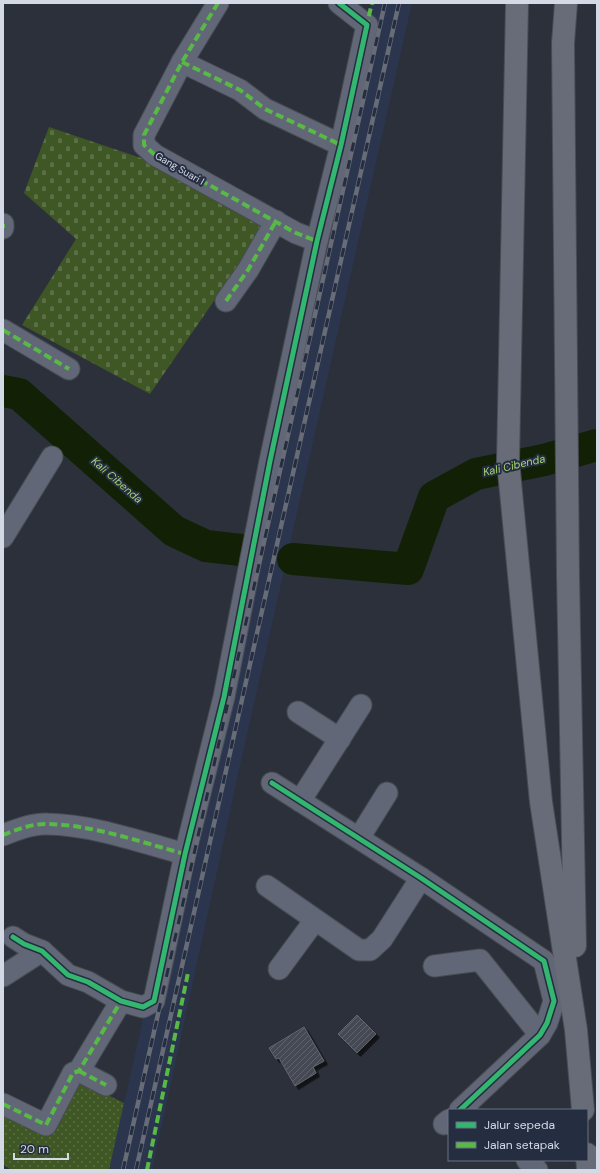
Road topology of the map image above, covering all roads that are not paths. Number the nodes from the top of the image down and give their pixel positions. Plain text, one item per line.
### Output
1 (218, 3) edge
2 (339, 3) edge
3 (517, 3) edge
4 (566, 3) edge
5 (182, 62) junction
6 (341, 145) junction
7 (276, 221) junction
8 (3, 224) edge
9 (3, 228) edge
10 (317, 241) junction
11 (226, 301) dead end
12 (3, 330) edge
13 (69, 369) dead end
14 (52, 458) dead end
15 (3, 537) edge
16 (361, 706) dead end
17 (298, 712) dead end
18 (340, 740) junction
19 (272, 783) dead end
20 (387, 793) dead end
21 (300, 801) junction
22 (3, 835) edge
23 (359, 838) junction
24 (185, 854) junction
25 (421, 878) junction
26 (267, 886) dead end
27 (315, 920) junction
28 (13, 937) dead end
29 (42, 951) junction
30 (434, 966) dead end
31 (279, 969) dead end
32 (3, 976) edge
33 (121, 1001) junction
34 (576, 1030) junction
35 (540, 1035) junction
36 (80, 1071) junction
37 (106, 1085) dead end
38 (3, 1104) edge
39 (470, 1107) edge
40 (583, 1109) edge
41 (528, 1161) edge
42 (537, 1170) edge

1 - 5 street, Gang Suari I
2 - 6 street
3 - 34 highway
4 - 34 highway
5 - 6 street
5 - 7 street, Gang Suari I
6 - 10 street
7 - 10 street, Gang Suari I
7 - 11 street
8 - 9 street
10 - 24 street
12 - 13 street
14 - 15 street
16 - 18 street
17 - 18 street
18 - 21 street
19 - 21 street
20 - 23 street
21 - 23 street
22 - 24 street
23 - 25 street
24 - 33 street
25 - 27 street
25 - 35 street
26 - 27 street
27 - 31 street
28 - 29 street
29 - 32 street
29 - 33 street
30 - 35 street
33 - 36 street
34 - 40 highway
35 - 39 street
36 - 37 street
36 - 38 street
41 - 42 street

